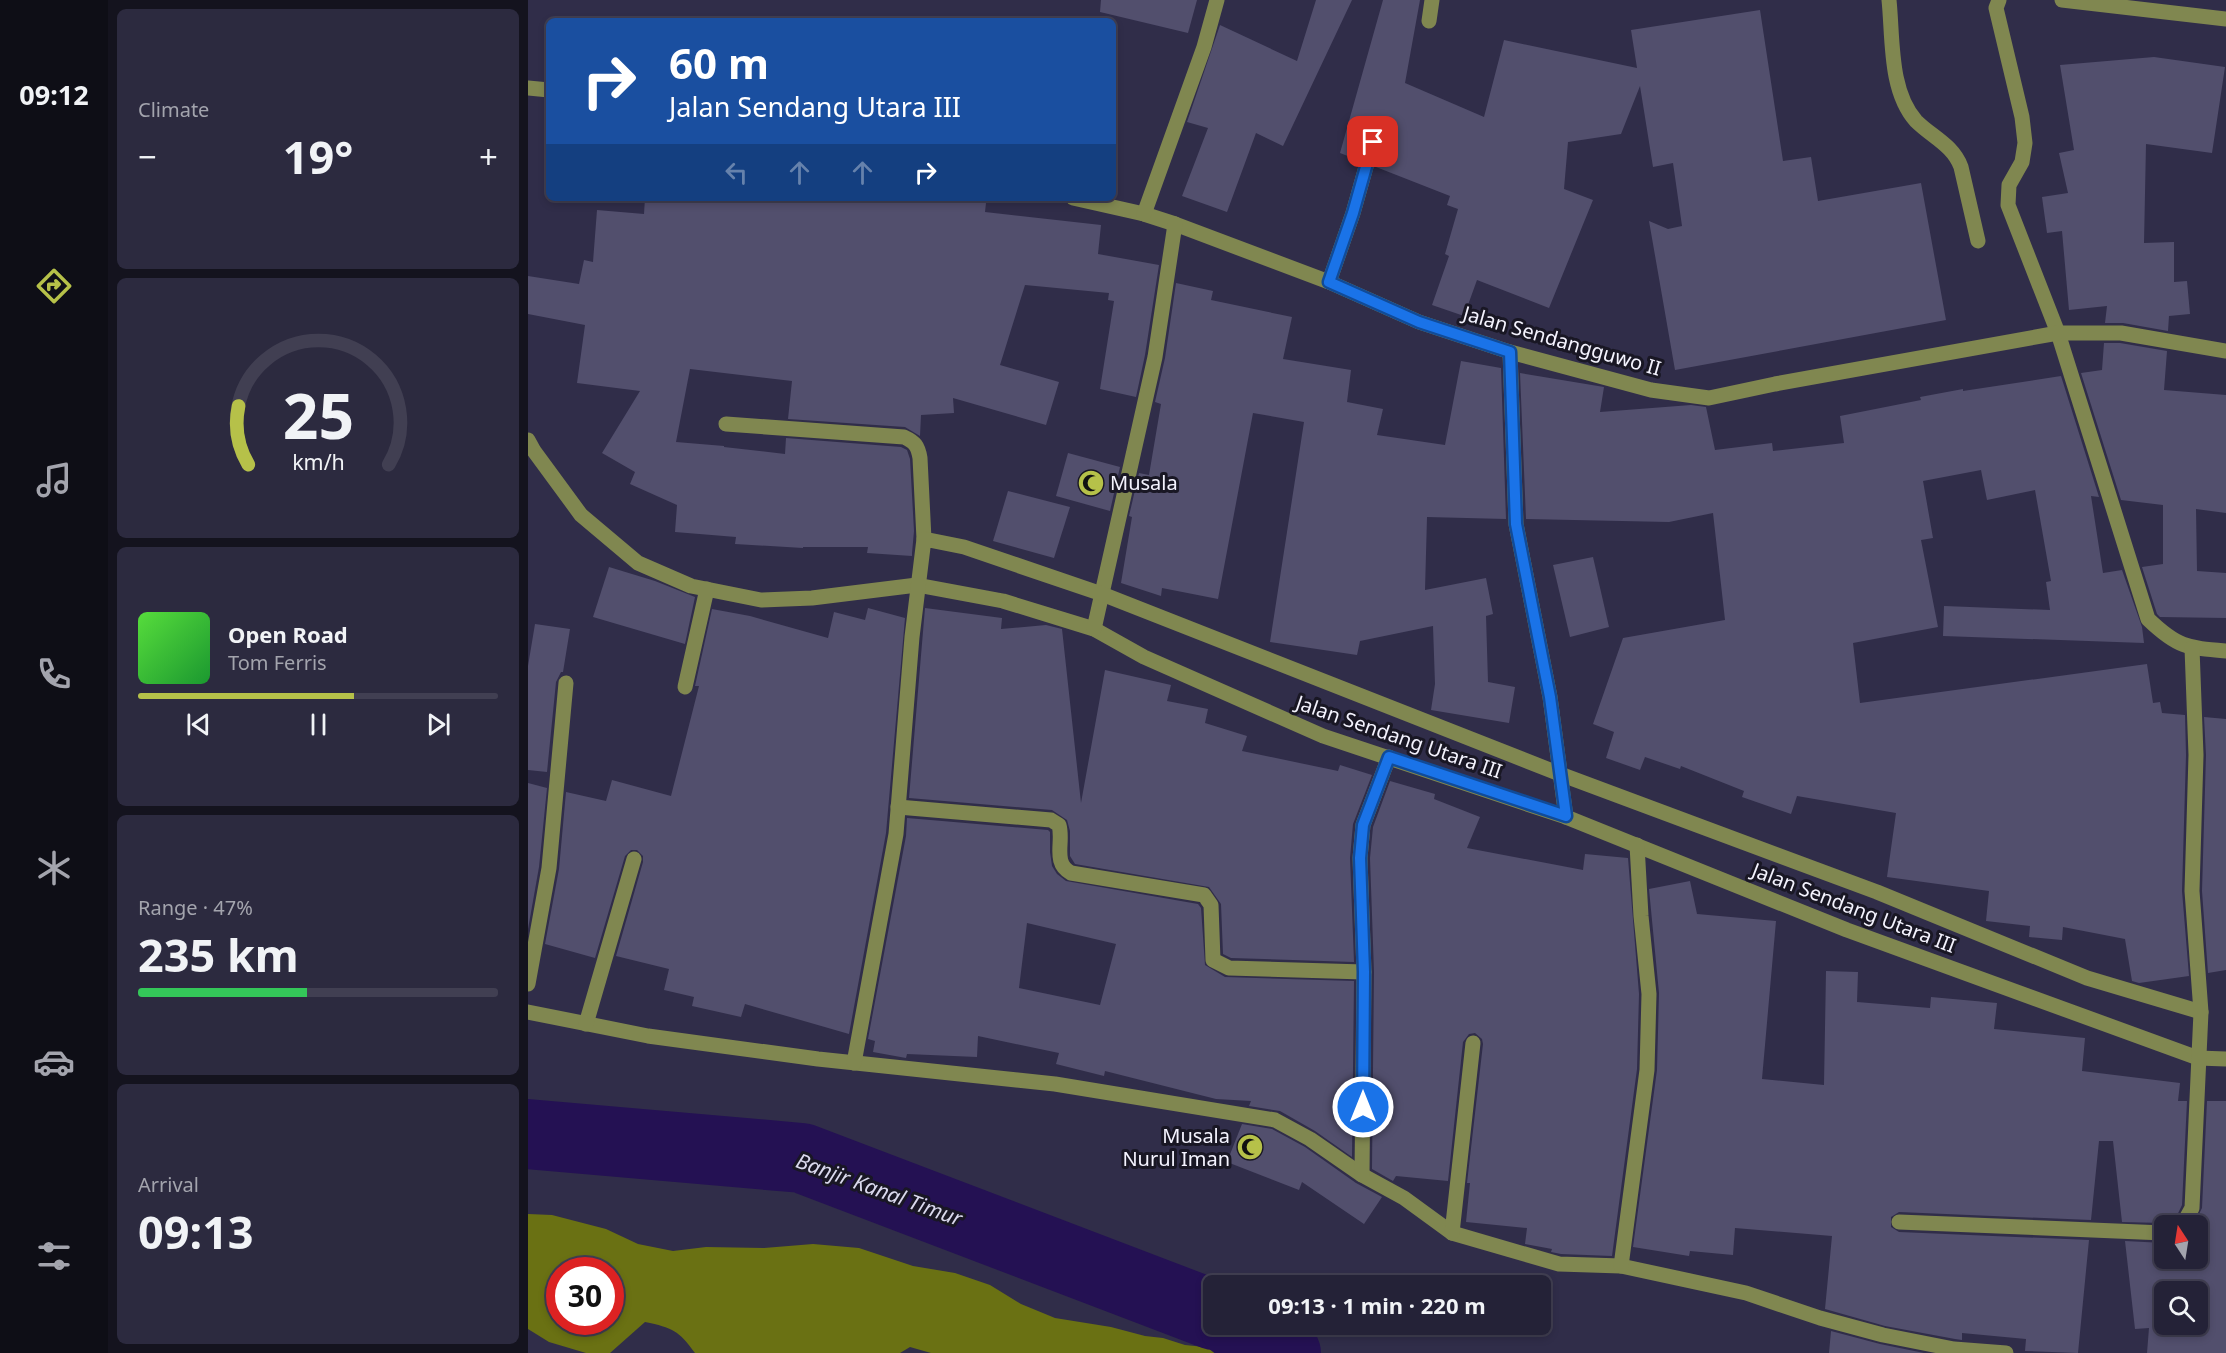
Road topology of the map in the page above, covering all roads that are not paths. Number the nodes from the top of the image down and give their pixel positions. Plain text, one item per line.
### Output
1 (1217, 0) edge
2 (1432, 0) edge
3 (1889, 0) edge
4 (1999, 0) edge
5 (2062, 0) edge
6 (2226, 19) edge
7 (1429, 21) dead end
8 (528, 88) edge
9 (546, 90) edge
10 (1373, 142) dead end
11 (1086, 201) edge
12 (1144, 214) junction
13 (1175, 224) junction
14 (1978, 241) dead end
15 (1329, 282) junction
16 (2058, 333) junction
17 (2226, 351) edge
18 (1510, 352) junction
19 (726, 424) dead end
20 (528, 440) edge
21 (924, 539) junction
22 (917, 585) junction
23 (707, 589) junction
24 (1102, 594) junction
25 (1094, 629) junction
26 (2192, 648) junction
27 (2226, 651) edge
28 (566, 682) dead end
29 (685, 687) dead end
30 (1389, 757) junction
31 (1560, 774) junction
32 (898, 807) junction
33 (1566, 816) junction
34 (1637, 845) junction
35 (634, 859) dead end
36 (1364, 972) junction
37 (528, 984) edge
38 (528, 1012) edge
39 (2201, 1012) junction
40 (586, 1024) junction
41 (1473, 1043) dead end
42 (2198, 1058) junction
43 (2226, 1059) edge
44 (854, 1063) junction
45 (1362, 1175) junction
46 (2188, 1215) edge
47 (1899, 1222) dead end
48 (1452, 1233) junction
49 (2154, 1233) edge
50 (1621, 1266) junction
51 (2006, 1353) edge

1 - 12 street
2 - 7 street
3 - 14 street
4 - 16 street
5 - 6 street
8 - 9 street
10 - 15 street
11 - 12 street, Jalan Sendangguwo II
12 - 13 street, Jalan Sendangguwo II
13 - 15 street, Jalan Sendangguwo II
13 - 24 street
15 - 18 street, Jalan Sendangguwo II
16 - 17 street, Jalan Sendangguwo II
16 - 18 street, Jalan Sendangguwo II
16 - 26 street
18 - 31 street
19 - 21 street
20 - 23 street, Jalan Sendang Utara III
21 - 22 street
21 - 24 street
22 - 23 street, Jalan Sendang Utara III
22 - 25 street, Jalan Sendang Utara III
22 - 32 street
23 - 29 street
24 - 25 street
24 - 31 street
25 - 30 street, Jalan Sendang Utara III
26 - 27 street
26 - 39 street
28 - 37 street
30 - 33 street, Jalan Sendang Utara III
30 - 36 street
31 - 33 street
31 - 39 street
32 - 36 street
32 - 44 street
33 - 34 street, Jalan Sendang Utara III
34 - 42 street, Jalan Sendang Utara III
34 - 50 street
35 - 40 street
36 - 45 street
38 - 40 street
39 - 42 street
40 - 44 street
41 - 48 street
42 - 43 street, Jalan Sendang Utara III
42 - 46 street
44 - 45 street
45 - 48 street
47 - 49 street
48 - 50 street
50 - 51 street

